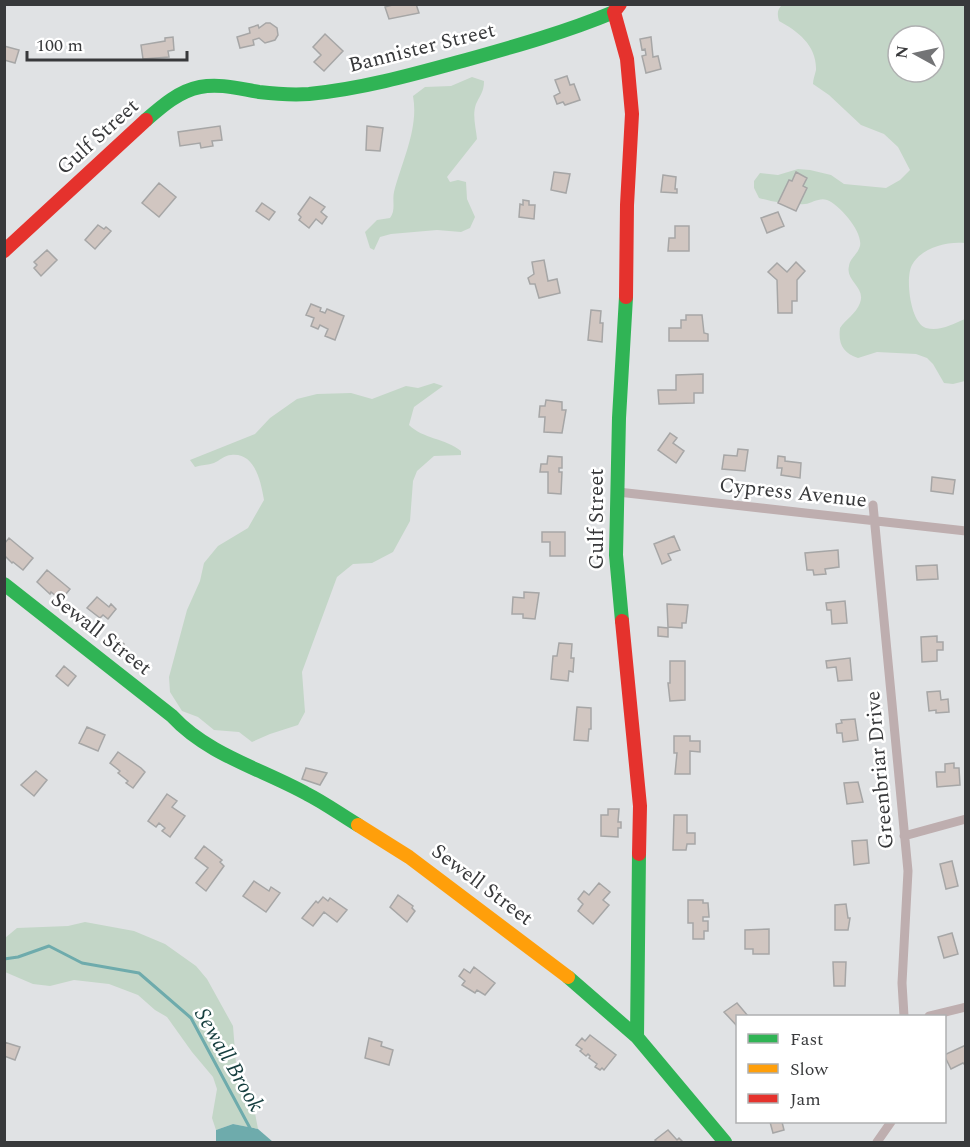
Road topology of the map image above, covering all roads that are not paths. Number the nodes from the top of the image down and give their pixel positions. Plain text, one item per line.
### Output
1 (617, 8) edge
2 (234, 89) joint
3 (4, 251) edge
4 (618, 492) junction
5 (873, 505) dead end
6 (875, 520) junction
7 (966, 531) edge
8 (4, 584) edge
9 (172, 716) joint
10 (966, 819) edge
11 (904, 836) junction
12 (966, 1007) edge
13 (904, 1015) edge
14 (936, 1015) edge
15 (637, 1036) junction
16 (890, 1123) edge
17 (725, 1143) edge
18 (877, 1143) edge

1 - 2 street, Bannister Street
1 - 4 street, Gulf Street
2 - 3 street, Gulf Street
4 - 6 street, Cypress Avenue
4 - 15 street, Gulf Street
5 - 6 street, Greenbriar Drive
6 - 7 street, Cypress Avenue
6 - 11 street, Greenbriar Drive
8 - 9 street, Sewall Street
9 - 15 street, Sewell Street
10 - 11 street
11 - 13 street, Greenbriar Drive
12 - 14 street
15 - 17 street, Sewell Street
16 - 18 street

